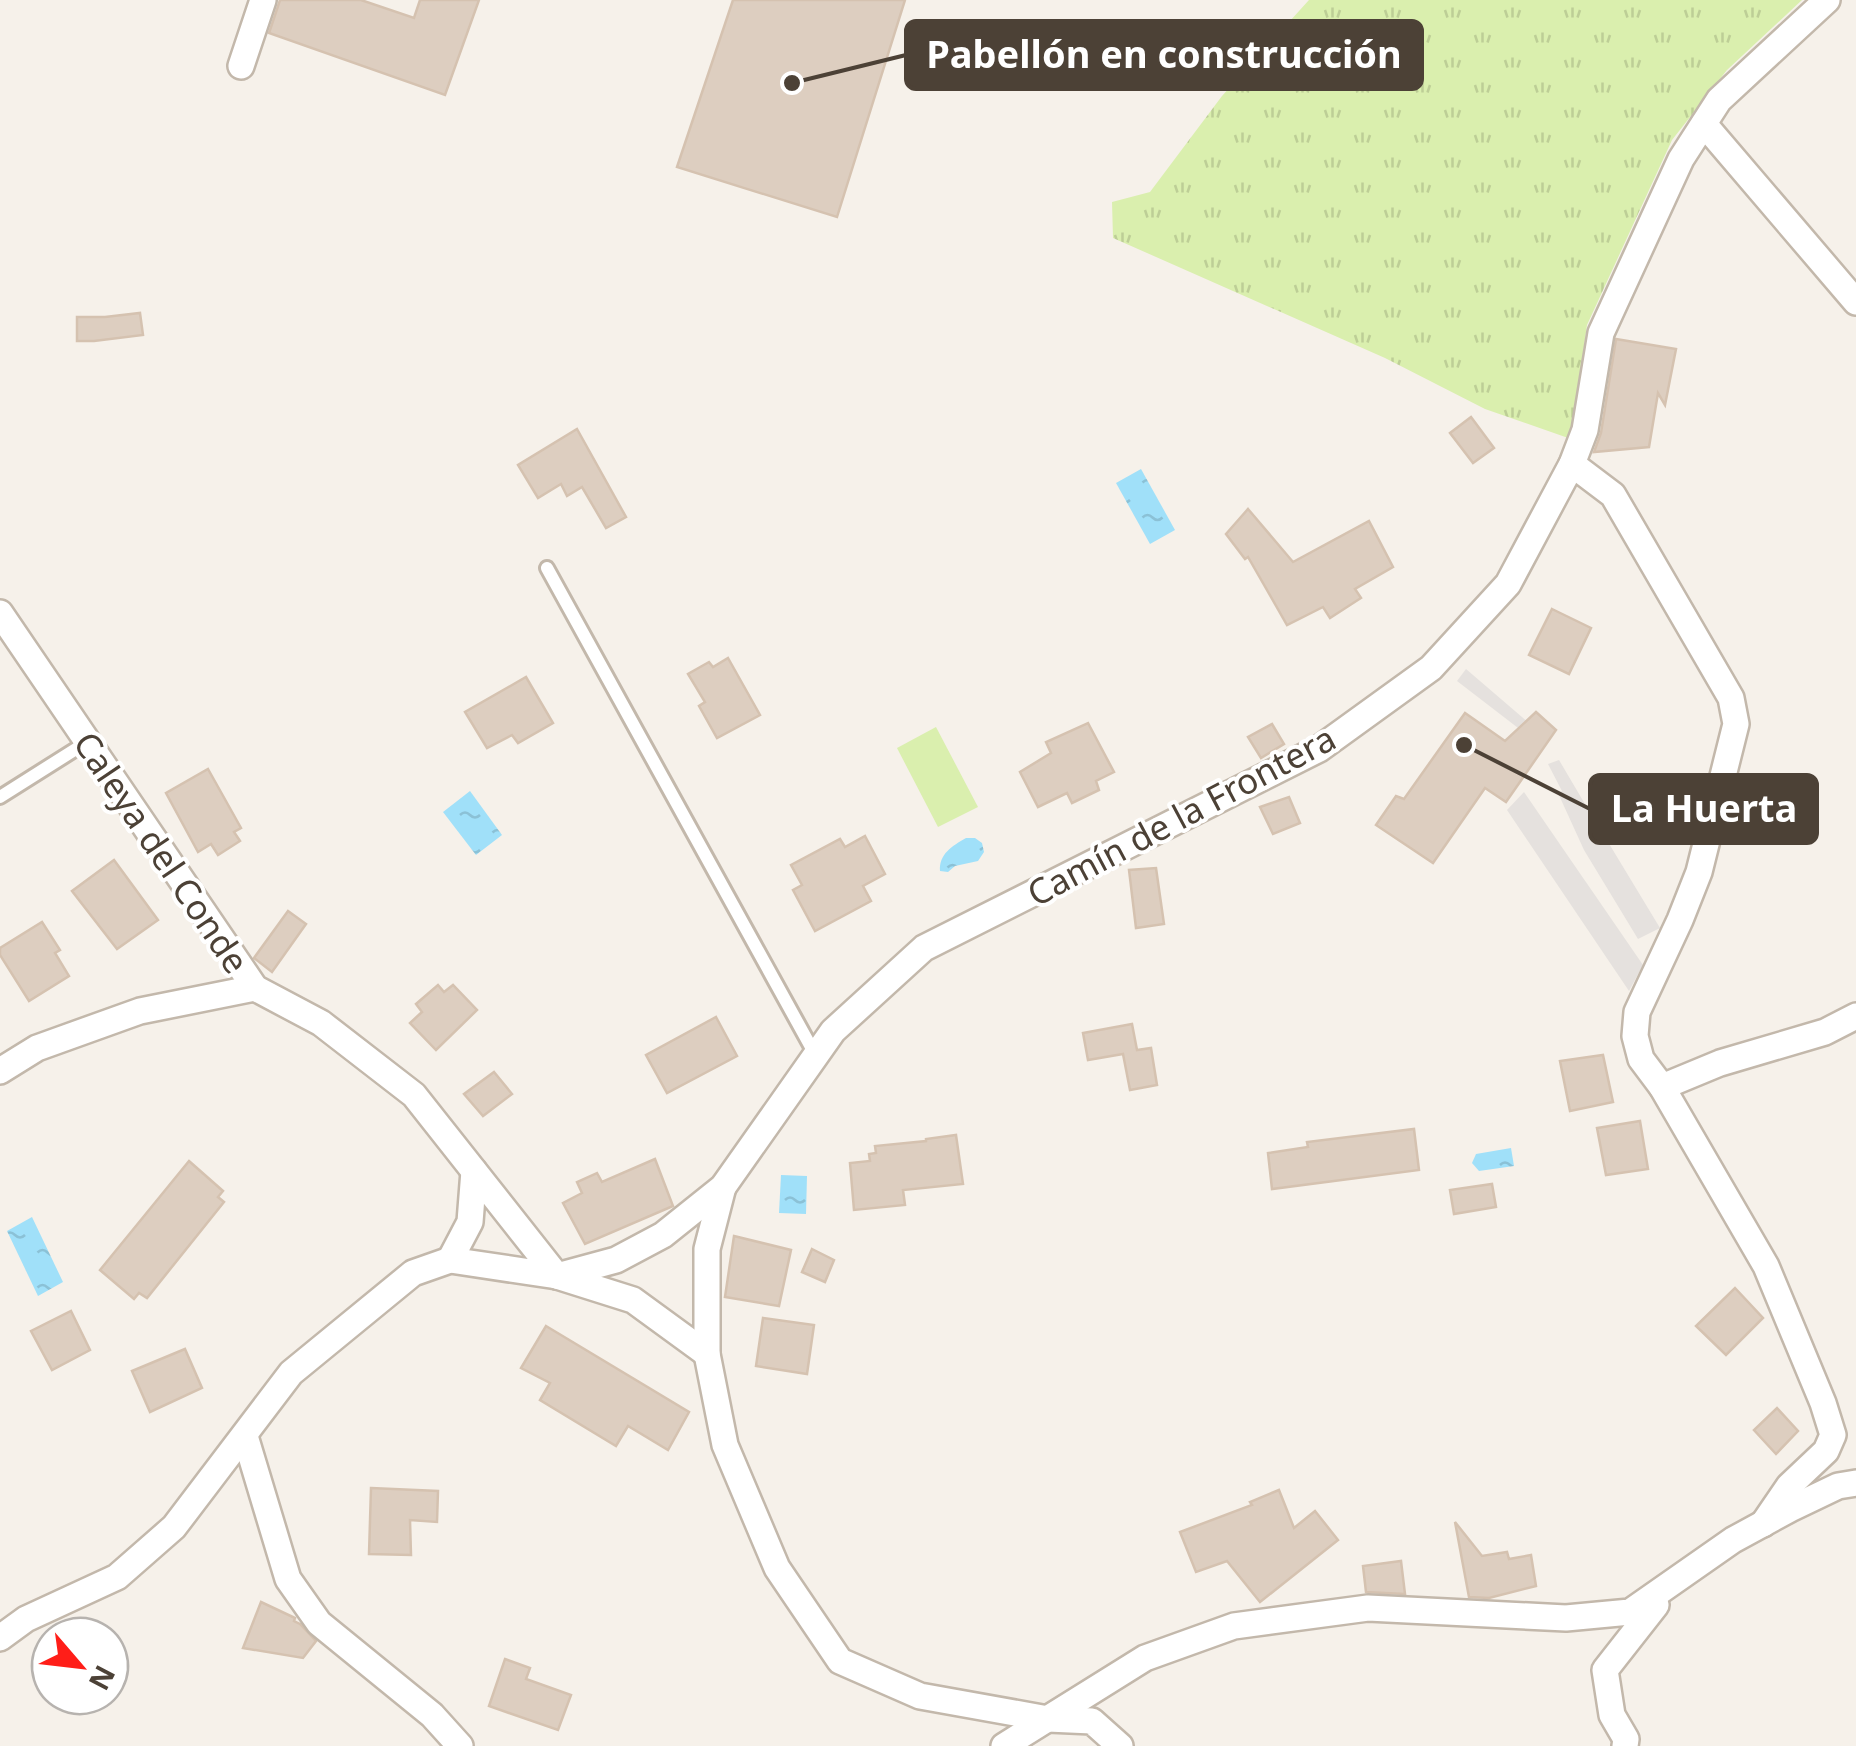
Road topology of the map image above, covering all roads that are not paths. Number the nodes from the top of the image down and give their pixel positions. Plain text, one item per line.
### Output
1 (263, 0) edge
2 (1827, 0) edge
3 (241, 66) dead end
4 (1704, 124) junction
5 (1856, 302) edge
6 (1572, 464) junction
7 (547, 568) dead end
8 (0, 613) edge
9 (87, 742) junction
10 (0, 798) edge
11 (254, 988) junction
12 (1856, 1016) edge
13 (816, 1056) junction
14 (0, 1072) edge
15 (1662, 1087) junction
16 (474, 1171) junction
17 (722, 1187) junction
18 (450, 1260) junction
19 (557, 1276) junction
20 (707, 1354) junction
21 (245, 1436) junction
22 (1856, 1483) edge
23 (1763, 1524) junction
24 (1678, 1578) junction
25 (0, 1638) edge
26 (1048, 1719) junction
27 (460, 1746) edge
28 (1004, 1746) edge
29 (1120, 1746) edge
30 (1626, 1746) edge

1 - 3 street
2 - 4 street, Camín de la Frontera
4 - 5 street
4 - 6 street, Camín de la Frontera
6 - 13 street, Camín de la Frontera
6 - 15 street
7 - 13 lane
8 - 9 street, Caleya del Conde
9 - 10 lane
9 - 11 street, Caleya del Conde
11 - 14 street
11 - 16 street, Caleya del Conde
12 - 15 street
13 - 17 street, Camín de la Frontera
15 - 23 street
16 - 18 street
16 - 19 street, Caleya del Conde
17 - 19 street
17 - 20 street
18 - 19 street
18 - 21 street
19 - 20 street
20 - 26 street
21 - 25 street
21 - 27 street
22 - 23 street
23 - 24 street
24 - 26 street
24 - 30 street
26 - 28 street
26 - 29 street

